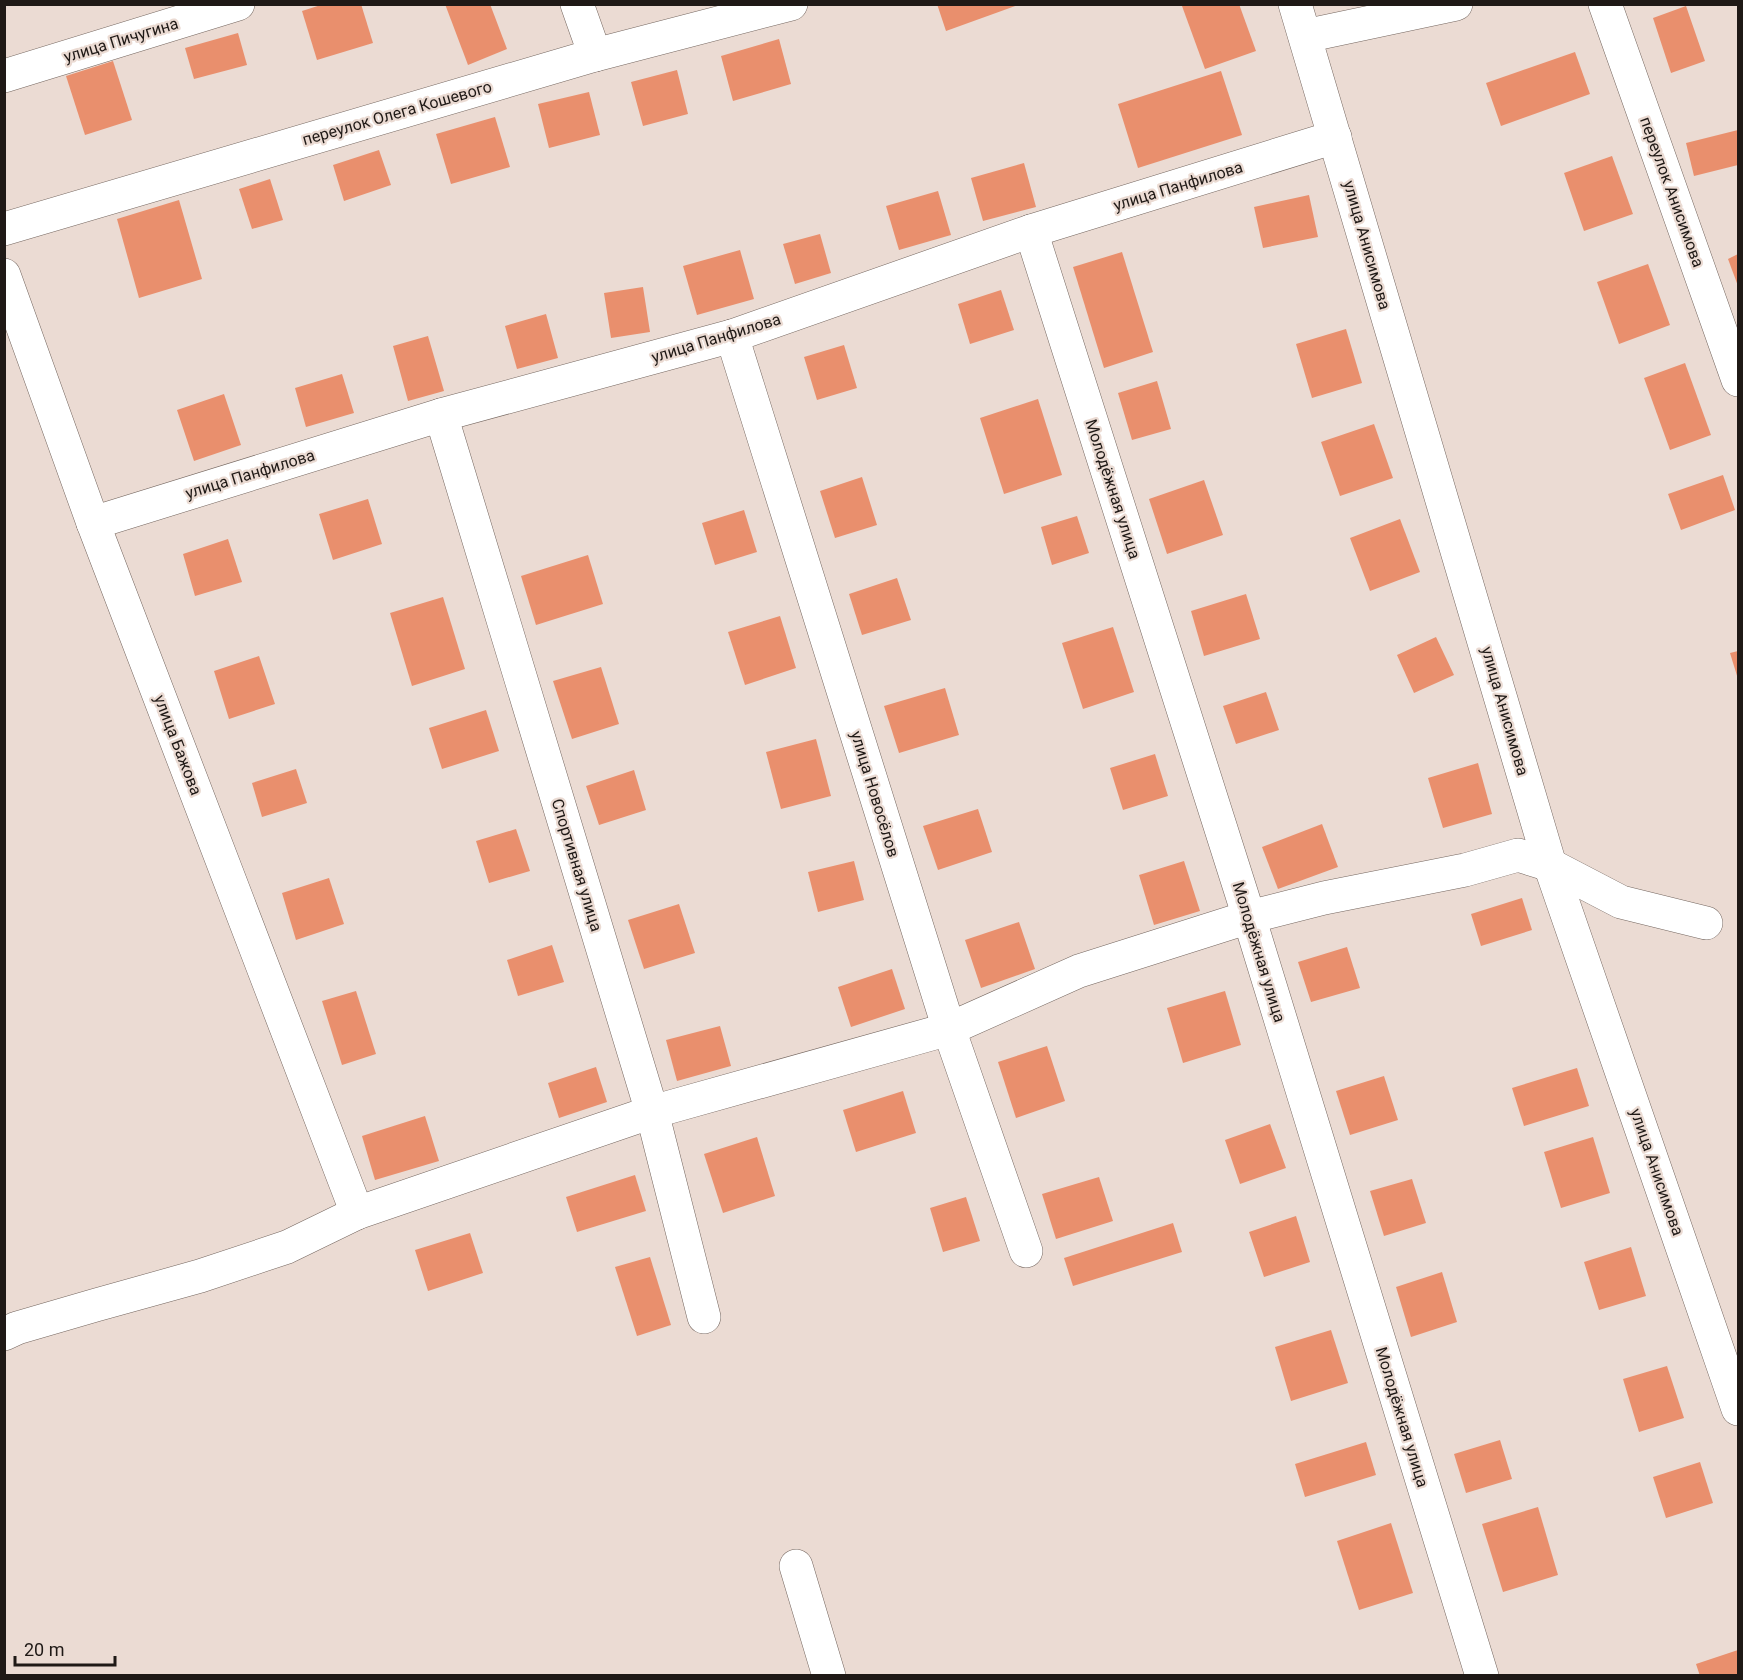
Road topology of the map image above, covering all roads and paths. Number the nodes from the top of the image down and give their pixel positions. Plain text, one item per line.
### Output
1 (238, 4) edge
2 (577, 4) edge
3 (791, 4) edge
4 (1295, 4) edge
5 (1456, 4) edge
6 (1605, 4) edge
7 (1305, 36) junction
8 (595, 55) junction
9 (4, 76) edge
10 (1335, 137) junction
11 (4, 229) edge
12 (1030, 231) junction
13 (4, 274) edge
14 (732, 336) junction
15 (1738, 380) edge
16 (441, 415) junction
17 (93, 523) junction
18 (1550, 865) junction
19 (1249, 917) junction
20 (1706, 923) dead end
21 (949, 1029) junction
22 (652, 1112) junction
23 (357, 1213) junction
24 (1026, 1251) dead end
25 (704, 1317) dead end
26 (4, 1334) edge
27 (1738, 1409) edge
28 (796, 1566) dead end
29 (829, 1676) edge
30 (1482, 1676) edge

1 - 9 street, улица Пичугина
2 - 8 street
3 - 8 street, переулок Олега Кошевого
4 - 7 street, улица Анисимова
5 - 7 street
6 - 15 street, переулок Анисимова
7 - 10 street, улица Анисимова
8 - 11 street, переулок Олега Кошевого
10 - 12 street, улица Панфилова
10 - 18 street, улица Анисимова
12 - 14 street, улица Панфилова
12 - 19 street, Молодёжная улица
13 - 17 street, улица Бажова
14 - 16 street, улица Панфилова
14 - 21 street, улица Новосёлов
16 - 17 street, улица Панфилова
16 - 22 street, Спортивная улица
17 - 23 street, улица Бажова
18 - 19 street
18 - 20 street
18 - 27 street, улица Анисимова
19 - 21 street
19 - 30 street, Молодёжная улица
21 - 22 street
21 - 24 street, улица Новосёлов
22 - 23 street
22 - 25 street, Спортивная улица
23 - 26 street
28 - 29 street

